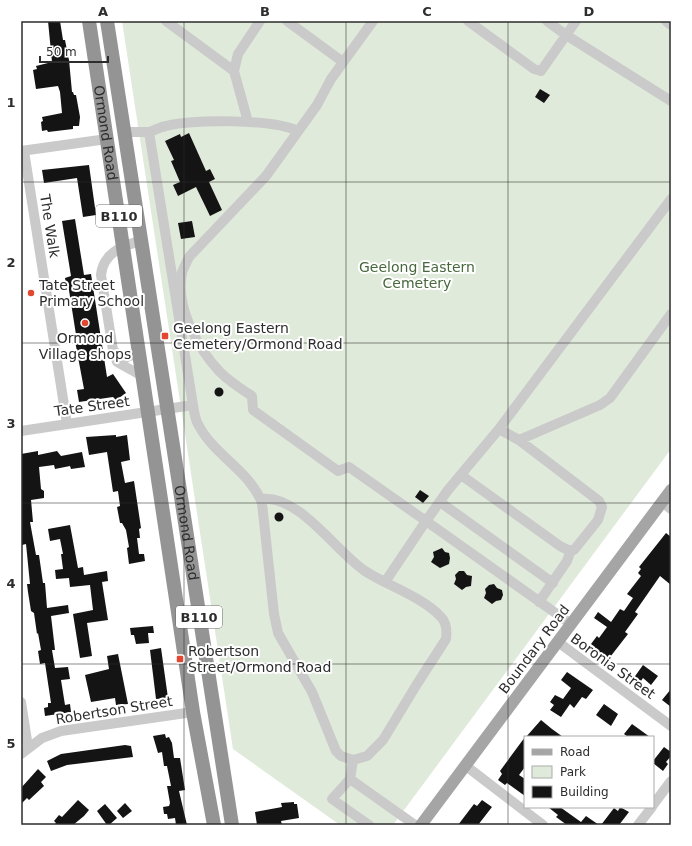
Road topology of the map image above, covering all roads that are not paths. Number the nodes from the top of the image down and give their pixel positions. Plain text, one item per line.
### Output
1 (90, 21) edge
2 (107, 21) edge
3 (260, 21) edge
4 (287, 21) edge
5 (373, 21) edge
6 (468, 21) edge
7 (547, 21) edge
8 (576, 21) edge
9 (666, 21) edge
10 (171, 22) edge
11 (671, 24) edge
12 (566, 35) junction
13 (343, 62) junction
14 (234, 71) junction
15 (671, 101) edge
16 (248, 122) junction
17 (298, 131) junction
18 (124, 132) junction
19 (149, 132) junction
20 (107, 139) junction
21 (23, 151) edge
22 (671, 199) edge
23 (141, 241) junction
24 (124, 245) junction
25 (671, 314) edge
26 (113, 350) junction
27 (140, 352) junction
28 (144, 377) junction
29 (193, 405) junction
30 (167, 409) junction
31 (149, 412) junction
32 (67, 424) junction
33 (499, 429) junction
34 (21, 431) edge
35 (519, 440) junction
36 (461, 475) junction
37 (671, 490) edge
38 (261, 499) junction
39 (440, 502) junction
40 (666, 506) edge
41 (426, 520) junction
42 (571, 550) junction
43 (385, 582) junction
44 (553, 583) junction
45 (539, 602) junction
46 (571, 624) junction
47 (558, 642) junction
48 (21, 702) edge
49 (193, 712) junction
50 (671, 726) edge
51 (24, 751) edge
52 (353, 760) junction
53 (466, 766) junction
54 (350, 779) junction
55 (671, 781) edge
56 (654, 803) edge
57 (651, 808) edge
58 (214, 825) edge
59 (232, 825) edge
60 (369, 825) edge
61 (416, 825) edge
62 (421, 825) edge
63 (543, 825) edge
64 (638, 825) edge

1 - 20 highway, Ormond Road / B110
2 - 18 highway, Ormond Road / B110
3 - 14 street
4 - 13 street
5 - 13 street
6 - 12 street
7 - 12 street
8 - 12 street
9 - 11 street
10 - 14 street
12 - 15 street
13 - 17 street
14 - 16 street
16 - 17 street
16 - 19 street
17 - 41 street
18 - 19 street
18 - 23 highway, Ormond Road / B110
19 - 29 street
20 - 21 street
20 - 24 highway, Ormond Road / B110
21 - 32 street, The Walk
22 - 33 street
23 - 24 street
23 - 30 highway, Ormond Road / B110
24 - 26 street
24 - 27 highway, Ormond Road / B110
25 - 35 street
26 - 27 street
26 - 28 street
27 - 28 highway, Ormond Road / B110
28 - 31 highway, Ormond Road / B110
29 - 30 street, Tate Street
29 - 38 street
30 - 31 street, Tate Street
30 - 59 highway, Ormond Road / B110
31 - 32 street, Tate Street
31 - 49 highway, Ormond Road / B110
32 - 34 street, Tate Street
33 - 35 street
33 - 36 street
35 - 42 street
36 - 39 street
36 - 42 street
37 - 40 main road, Boundary Road
38 - 43 street
38 - 52 street
39 - 41 street
39 - 44 street
40 - 46 main road, Boundary Road
41 - 43 street
41 - 45 street
42 - 44 street
43 - 52 street
44 - 45 street
45 - 46 street
46 - 47 main road, Boundary Road
47 - 50 street, Boronia Street
47 - 53 main road, Boundary Road
48 - 51 street
49 - 51 street, Robertson Street
49 - 58 highway, Ormond Road / B110
52 - 54 street
53 - 62 main road, Boundary Road
53 - 63 street
54 - 60 street
54 - 61 street
55 - 56 street
57 - 64 street

